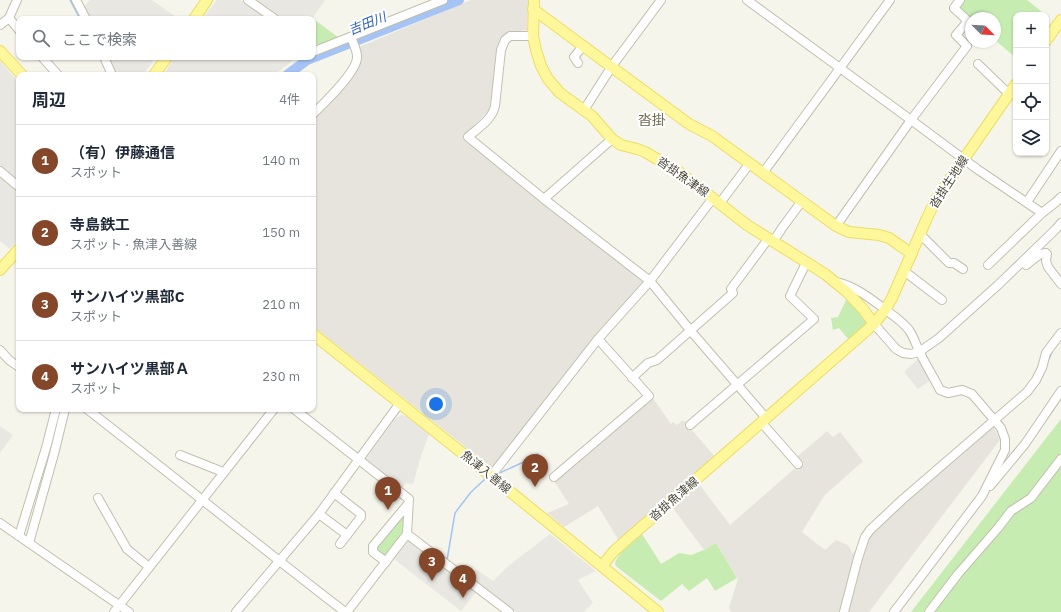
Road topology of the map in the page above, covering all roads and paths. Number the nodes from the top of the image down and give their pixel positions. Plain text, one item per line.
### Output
1 (17, 0) edge
2 (76, 0) edge
3 (207, 0) edge
4 (248, 0) edge
5 (441, 0) edge
6 (661, 0) edge
7 (747, 0) edge
8 (890, 0) edge
9 (960, 0) edge
10 (534, 5) edge
11 (84, 16) edge
12 (196, 16) edge
13 (271, 16) edge
14 (9, 18) junction
15 (1061, 20) edge
16 (0, 25) edge
17 (16, 26) edge
18 (533, 36) junction
19 (350, 37) junction
20 (1049, 37) edge
21 (583, 46) junction
22 (316, 49) edge
23 (0, 51) edge
24 (45, 60) edge
25 (105, 60) edge
26 (165, 60) edge
27 (578, 63) dead end
28 (978, 64) dead end
29 (612, 66) junction
30 (840, 68) junction
31 (19, 72) edge
32 (55, 72) edge
33 (111, 72) edge
34 (156, 72) edge
35 (1013, 88) edge
36 (1009, 94) junction
37 (584, 110) junction
38 (316, 111) edge
39 (911, 120) junction
40 (612, 139) junction
41 (1061, 151) edge
42 (963, 160) junction
43 (750, 163) junction
44 (0, 171) edge
45 (764, 173) junction
46 (16, 184) edge
47 (1061, 197) edge
48 (544, 199) junction
49 (716, 201) junction
50 (802, 201) junction
51 (1026, 202) junction
52 (1042, 213) junction
53 (836, 226) junction
54 (1059, 226) edge
55 (920, 234) junction
56 (770, 240) junction
57 (16, 252) edge
58 (912, 254) junction
59 (806, 263) junction
60 (988, 265) dead end
61 (963, 269) dead end
62 (0, 270) edge
63 (904, 271) junction
64 (1005, 278) junction
65 (650, 281) junction
66 (835, 282) junction
67 (1061, 284) edge
68 (942, 300) dead end
69 (885, 310) junction
70 (874, 324) junction
71 (690, 330) junction
72 (1061, 333) edge
73 (316, 337) edge
74 (598, 339) junction
75 (0, 350) edge
76 (919, 352) junction
77 (16, 365) edge
78 (632, 378) junction
79 (738, 384) junction
80 (1061, 391) edge
81 (400, 403) junction
82 (55, 412) edge
83 (64, 412) edge
84 (91, 412) edge
85 (272, 412) edge
86 (298, 412) edge
87 (764, 420) junction
88 (994, 420) junction
89 (690, 425) dead end
90 (180, 455) dead end
91 (1061, 459) edge
92 (359, 460) junction
93 (798, 464) dead end
94 (224, 472) junction
95 (491, 476) junction
96 (554, 477) dead end
97 (334, 493) junction
98 (982, 496) junction
99 (98, 498) dead end
100 (202, 499) junction
101 (408, 504) junction
102 (319, 514) junction
103 (0, 523) edge
104 (407, 534) junction
105 (347, 535) junction
106 (19, 536) junction
107 (29, 543) junction
108 (340, 544) dead end
109 (279, 561) junction
110 (386, 562) junction
111 (602, 566) junction
112 (149, 567) junction
113 (120, 605) junction
114 (114, 612) edge
115 (129, 612) edge
116 (236, 612) edge
117 (346, 612) edge
118 (509, 612) edge
119 (657, 612) edge
120 (844, 612) edge
121 (894, 612) edge
122 (929, 612) edge

1 - 14 street
2 - 11 street
3 - 12 main road
4 - 13 street
5 - 19 street
6 - 29 street
7 - 30 street
8 - 30 street
9 - 39 street
10 - 18 main road, 沓掛魚津線
10 - 21 main road, 沓掛魚津線
14 - 16 street
14 - 17 street
15 - 20 main road
18 - 37 main road, 沓掛魚津線
18 - 48 street
19 - 22 street
19 - 38 street
21 - 27 street
21 - 29 main road, 沓掛魚津線
23 - 31 main road
24 - 32 street
25 - 33 street
26 - 34 main road
28 - 36 street
29 - 37 street
29 - 43 main road, 沓掛魚津線
30 - 39 street
30 - 45 street
35 - 36 main road, 沓掛生地線
36 - 42 main road, 沓掛生地線
37 - 40 main road, 沓掛魚津線
39 - 42 street
39 - 53 street
40 - 48 street
40 - 49 main road, 沓掛魚津線
41 - 51 street
42 - 51 street
42 - 55 main road, 沓掛生地線
43 - 45 main road, 沓掛魚津線
43 - 49 street
44 - 46 street
45 - 50 main road, 沓掛魚津線
47 - 52 street
48 - 65 street
49 - 56 main road, 沓掛魚津線
49 - 65 street
50 - 53 main road, 沓掛魚津線
50 - 56 street
51 - 52 street
52 - 60 street
53 - 58 main road, 沓掛魚津線
54 - 64 street
55 - 58 main road, 沓掛生地線
55 - 61 street
56 - 59 main road, 沓掛魚津線
56 - 71 street
57 - 62 main road
58 - 63 main road, 沓掛生地線
59 - 66 main road, 沓掛魚津線
59 - 79 street
63 - 68 street
63 - 69 main road, 沓掛生地線
64 - 67 street
64 - 76 street
65 - 71 street
65 - 74 street
66 - 69 street
66 - 70 main road, 沓掛魚津線
69 - 70 main road, 沓掛魚津線
69 - 76 street
70 - 76 street
70 - 87 main road, 沓掛魚津線
71 - 78 street
71 - 79 street
72 - 88 street
73 - 81 main road, 魚津入善線
74 - 78 street
74 - 95 street
75 - 77 street
76 - 88 street
78 - 96 street
79 - 87 street
79 - 89 street
80 - 98 street
81 - 92 street
81 - 95 main road, 魚津入善線
82 - 106 street
83 - 107 street
84 - 100 street
85 - 94 street
86 - 92 street
87 - 93 street
87 - 111 main road, 沓掛魚津線
88 - 98 street
88 - 120 street
90 - 94 street
91 - 122 street
92 - 97 street
92 - 101 street
94 - 100 street
95 - 111 main road, 魚津入善線
97 - 102 street
97 - 105 street
98 - 121 street
99 - 112 street
100 - 109 street
100 - 112 street
101 - 104 street
101 - 110 street
102 - 105 street
102 - 109 street
103 - 106 street
104 - 110 street
104 - 118 street
105 - 108 street
106 - 107 street
107 - 113 street
109 - 116 street
109 - 117 street
110 - 117 street
111 - 119 main road, 魚津入善線
112 - 113 street
113 - 114 street
113 - 115 street

